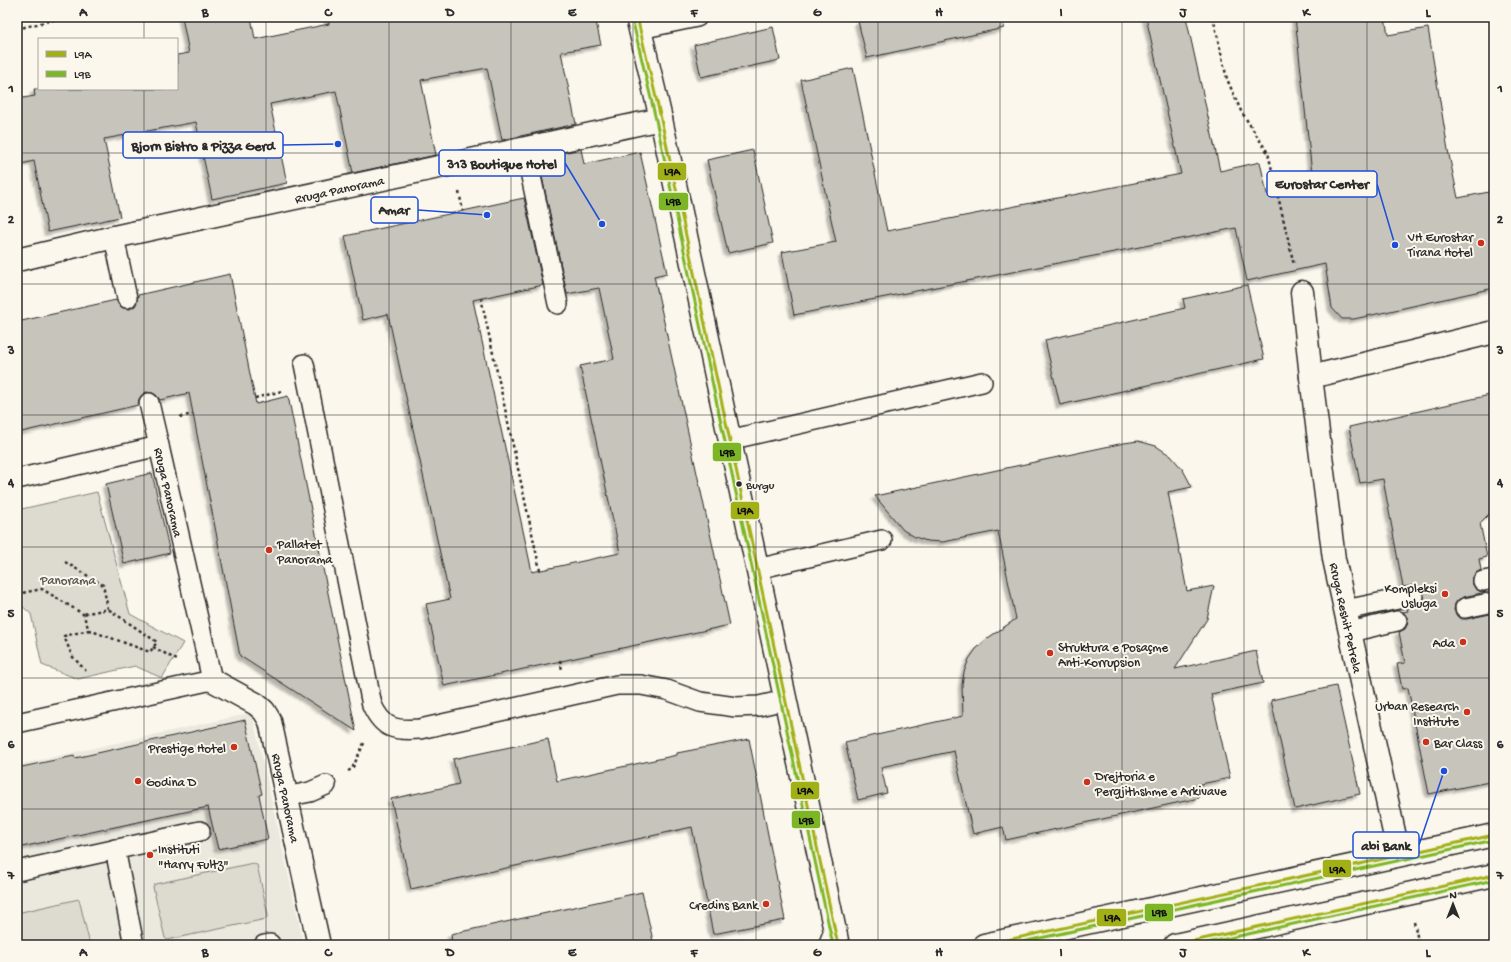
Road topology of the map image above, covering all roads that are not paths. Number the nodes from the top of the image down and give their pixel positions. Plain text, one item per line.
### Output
1 (697, 17) edge
2 (639, 23) edge
3 (661, 119) junction
4 (525, 148) junction
5 (114, 237) junction
6 (17, 260) edge
7 (1302, 292) road end
8 (127, 298) dead end
9 (558, 304) dead end
10 (1494, 332) edge
11 (304, 364) dead end
12 (1311, 377) junction
13 (982, 382) dead end
14 (150, 403) dead end
15 (729, 440) junction
16 (159, 446) junction
17 (17, 479) edge
18 (882, 540) dead end
19 (756, 568) junction
20 (1413, 596) dead end
21 (1494, 602) edge
22 (1466, 608) dead end
23 (1345, 610) junction
24 (1397, 622) dead end
25 (1350, 632) junction
26 (212, 680) junction
27 (786, 700) junction
28 (17, 723) edge
29 (326, 785) road end
30 (285, 797) junction
31 (200, 831) dead end
32 (1494, 835) edge
33 (115, 848) junction
34 (1399, 855) junction
35 (17, 871) edge
36 (1494, 875) edge
37 (834, 941) edge
38 (134, 945) edge
39 (319, 945) edge
40 (984, 945) edge
41 (1175, 945) edge

1 - 2 lane
2 - 3 street
3 - 4 street, Rruga Panorama
3 - 15 street
4 - 5 street, Rruga Panorama
4 - 9 lane
5 - 6 street, Rruga Panorama
5 - 8 lane
7 - 12 street, Rruga Reshit Petrela
10 - 12 street
11 - 27 lane
12 - 23 street, Rruga Reshit Petrela
13 - 15 lane
14 - 16 lane
15 - 19 street
16 - 17 lane, Rruga Panorama
16 - 26 lane, Rruga Panorama
18 - 19 lane
19 - 27 street
20 - 23 lane
21 - 22 lane
23 - 25 street, Rruga Reshit Petrela
24 - 25 lane
25 - 34 street, Rruga Reshit Petrela
26 - 28 lane
26 - 30 street, Rruga Panorama
27 - 37 street
29 - 30 lane
30 - 39 street, Rruga Panorama
31 - 33 lane
32 - 34 street
33 - 35 lane
33 - 38 lane
34 - 40 street
36 - 41 street

